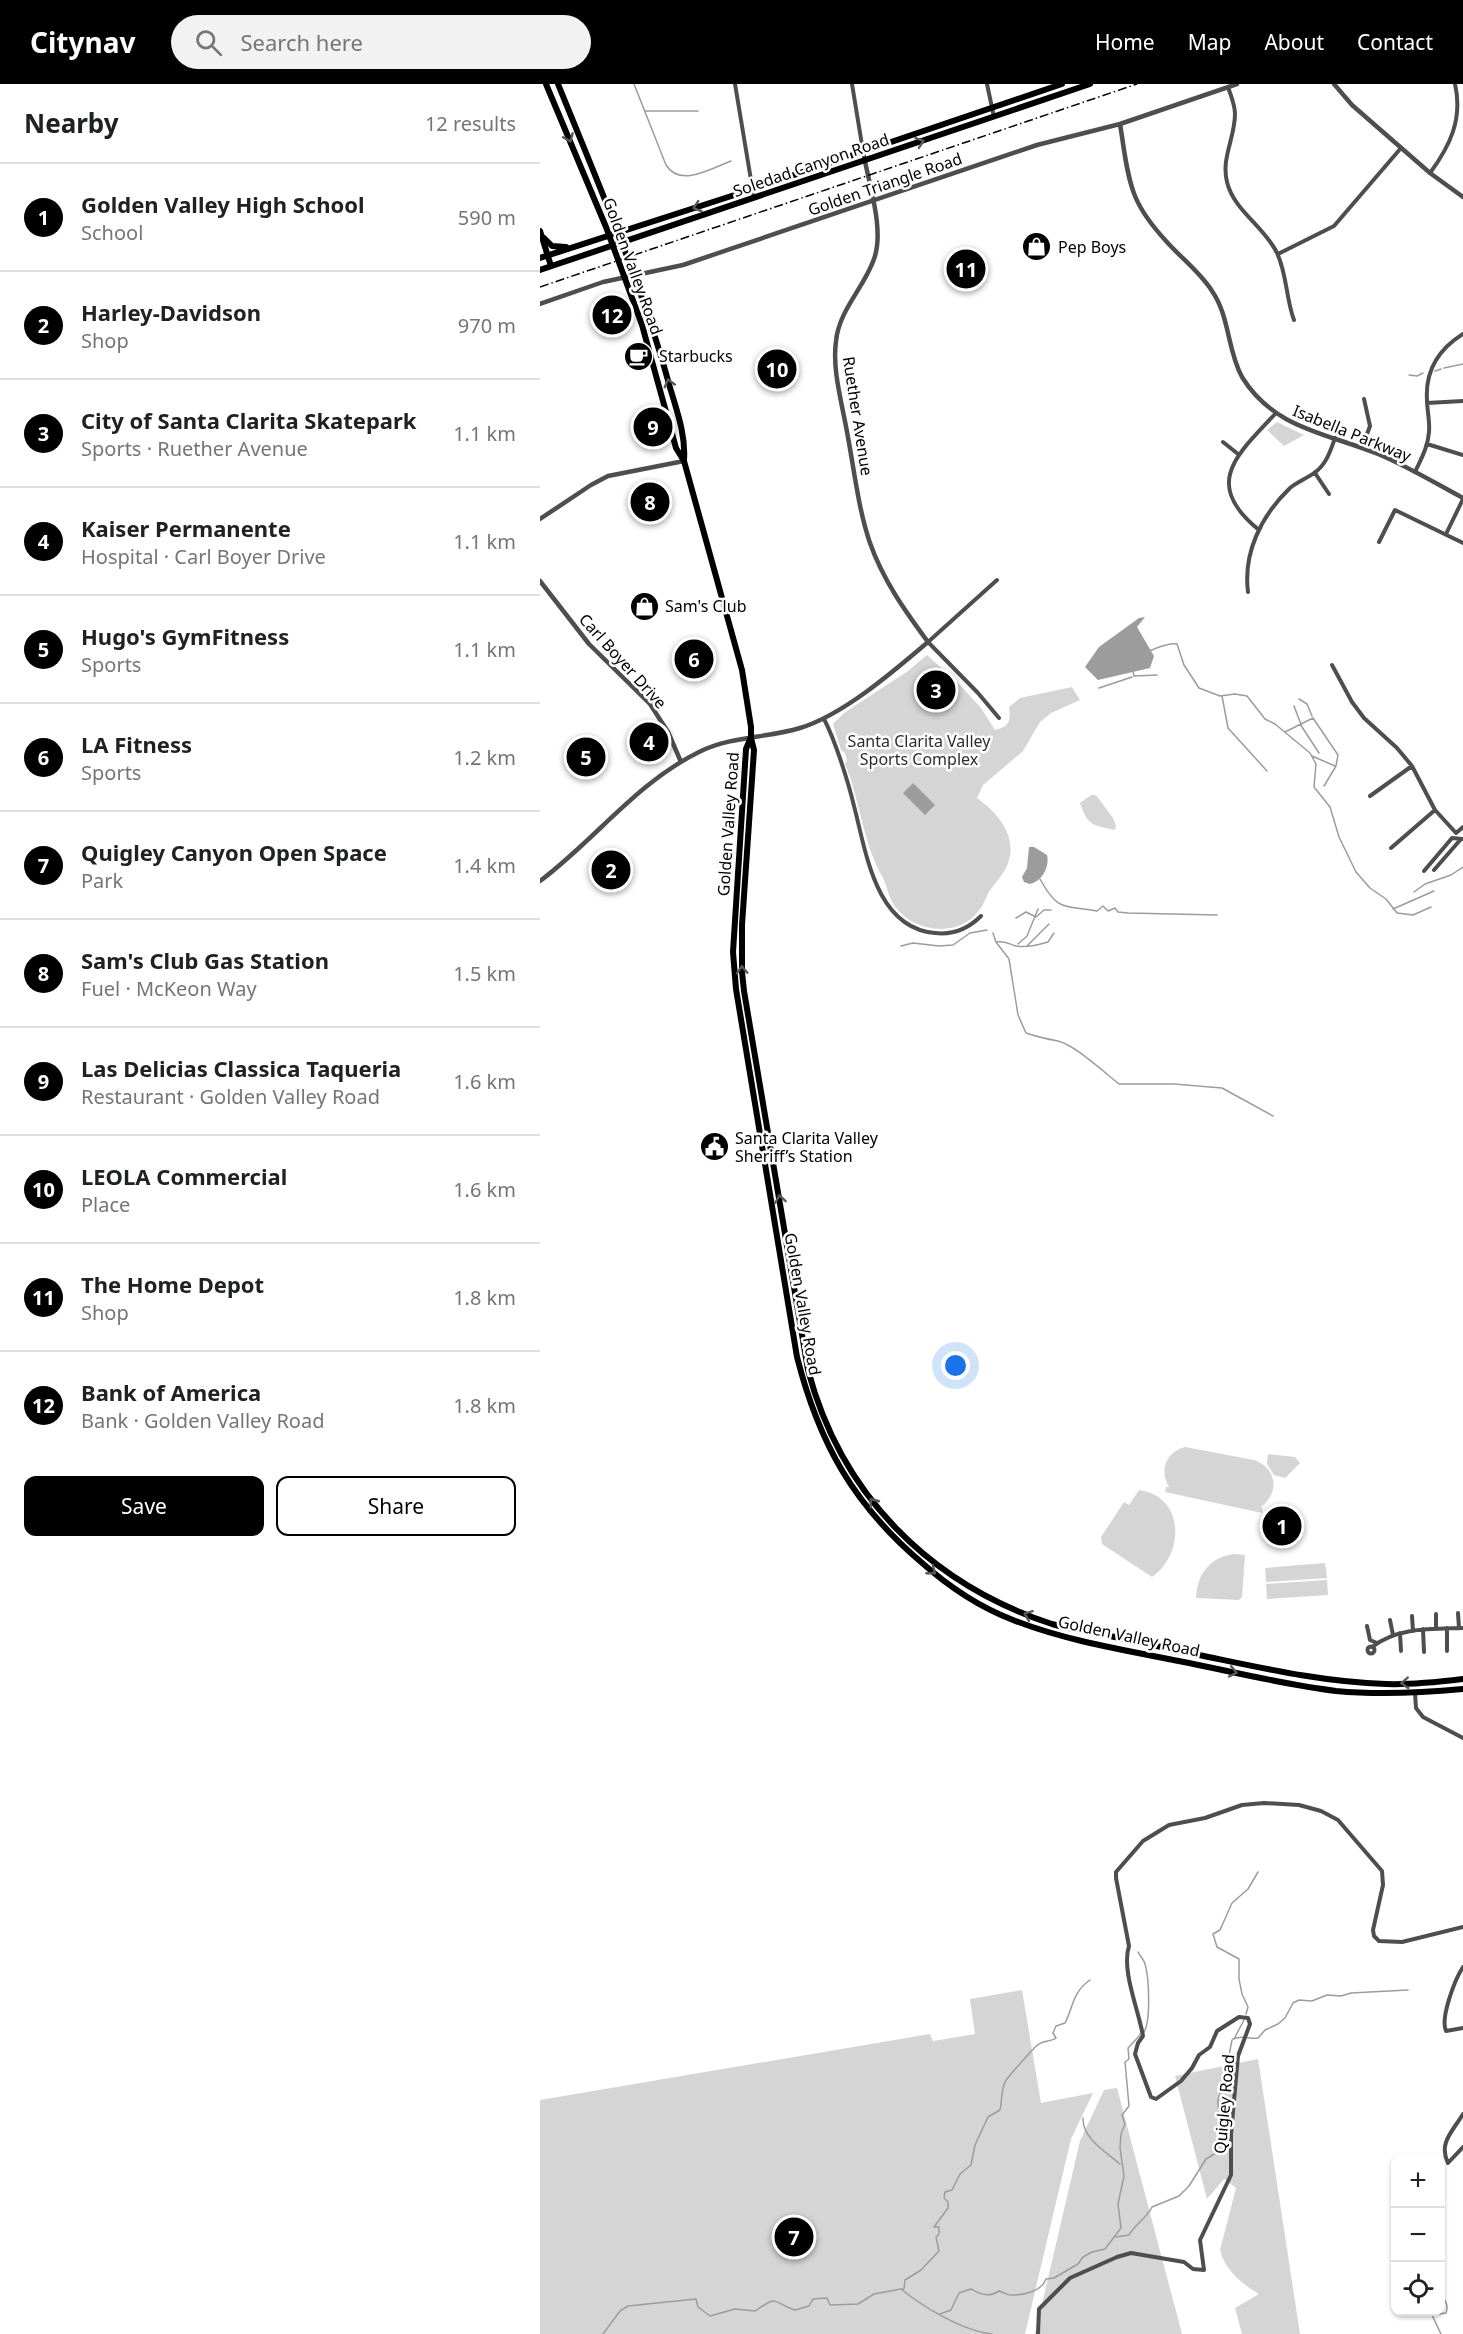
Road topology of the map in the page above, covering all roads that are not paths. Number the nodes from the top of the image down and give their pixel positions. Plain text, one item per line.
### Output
1 (546, 84) edge
2 (558, 84) edge
3 (735, 84) edge
4 (852, 84) edge
5 (987, 84) edge
6 (1062, 84) edge
7 (1090, 84) edge
8 (1237, 84) edge
9 (1455, 84) edge
10 (1336, 85) edge
11 (1228, 87) junction
12 (992, 108) junction
13 (994, 117) junction
14 (1120, 124) junction
15 (1401, 148) junction
16 (863, 151) junction
17 (865, 161) junction
18 (1430, 173) junction
19 (753, 189) junction
20 (1463, 197) edge
21 (754, 199) junction
22 (872, 201) junction
23 (541, 233) edge
24 (573, 247) junction
25 (1278, 254) junction
26 (542, 256) edge
27 (545, 268) edge
28 (540, 304) edge
29 (1294, 320) dead end
30 (1463, 334) edge
31 (1364, 399) dead end
32 (1463, 401) edge
33 (1427, 403) junction
34 (1276, 413) junction
35 (1335, 438) junction
36 (1224, 442) dead end
37 (1427, 444) junction
38 (1362, 448) junction
39 (1238, 454) junction
40 (1463, 455) edge
41 (684, 461) junction
42 (1415, 472) junction
43 (1315, 473) junction
44 (1329, 494) dead end
45 (1463, 499) edge
46 (540, 519) edge
47 (1259, 530) junction
48 (1446, 534) junction
49 (1379, 542) dead end
50 (1463, 543) edge
51 (997, 580) dead end
52 (540, 581) edge
53 (1248, 592) dead end
54 (928, 642) junction
55 (1332, 665) dead end
56 (999, 718) dead end
57 (824, 719) junction
58 (751, 737) junction
59 (681, 762) junction
60 (1412, 766) junction
61 (1370, 796) dead end
62 (1436, 810) junction
63 (1463, 827) edge
64 (1462, 838) edge
65 (1391, 848) dead end
66 (1434, 870) dead end
67 (1424, 871) dead end
68 (540, 881) edge
69 (981, 916) dead end
70 (1458, 1612) dead end
71 (1436, 1614) dead end
72 (1412, 1616) dead end
73 (1390, 1620) dead end
74 (1367, 1626) dead end
75 (1447, 1628) junction
76 (1461, 1628) edge
77 (1423, 1629) junction
78 (1436, 1629) junction
79 (1413, 1631) junction
80 (1400, 1633) junction
81 (1393, 1635) junction
82 (1377, 1643) junction
83 (1372, 1647) dead end
84 (1401, 1651) dead end
85 (1447, 1651) dead end
86 (1424, 1652) dead end
87 (1463, 1679) edge
88 (1463, 1689) edge
89 (1415, 1692) junction
90 (1463, 1738) edge
91 (1463, 1927) edge
92 (1463, 1967) edge
93 (1463, 2028) edge
94 (1463, 2114) edge
95 (1463, 2147) edge
96 (1038, 2334) edge

1 -> 41 main road, Golden Valley Road
41 -> 2 main road, Golden Valley Road
3 - 19 street
4 - 16 street, Ruether Avenue
5 - 12 street
6 - 12 main road, Soledad Canyon Road
7 - 13 main road, Soledad Canyon Road
8 - 11 street, Golden Triangle Road
9 - 18 street
10 - 15 street
11 - 14 street, Golden Triangle Road
11 - 25 street
12 - 13 street
12 - 16 main road, Soledad Canyon Road
17 -> 13 main road, Soledad Canyon Road
14 - 22 street, Golden Triangle Road
14 - 34 street, Isabella Parkway
15 - 18 street
15 - 25 street
16 - 17 street, Ruether Avenue
16 - 19 main road, Soledad Canyon Road
17 - 21 main road, Soledad Canyon Road
17 - 22 street, Ruether Avenue
18 - 20 street
19 - 21 street
19 -> 24 main road, Soledad Canyon Road
21 - 27 main road, Soledad Canyon Road
22 - 28 street, Golden Triangle Road
22 - 54 street, Ruether Avenue
23 - 24 main road
23 - 26 main road
24 - 26 main road, Soledad Canyon Road
25 - 29 street
26 - 27 main road
30 - 33 street
31 - 38 street
32 - 33 street
33 - 37 street
34 - 35 street, Isabella Parkway
34 - 39 street
35 - 38 street, Isabella Parkway
35 - 43 street
36 - 39 street
37 - 40 street
37 - 42 street
38 - 42 street, Isabella Parkway
39 - 47 street
41 - 46 street
41 - 58 main road, Golden Valley Road
42 - 45 street, Isabella Parkway
43 - 44 street
43 - 47 street
45 - 48 street
47 - 53 street
48 - 49 street
48 - 50 street
51 - 54 street
52 - 59 street, Carl Boyer Drive
54 - 56 street, Ruether Avenue
54 - 57 street
55 - 60 street
57 - 58 street
57 - 69 street
58 - 59 street
87 -> 58 main road, Golden Valley Road
58 -> 89 main road, Golden Valley Road
59 - 68 street
60 - 61 street
60 - 62 street
62 - 63 street
62 - 65 street
64 - 66 street
64 - 67 street
70 - 76 street
71 - 78 street
72 - 79 street
73 - 81 street
74 - 82 street
75 - 76 street
75 - 78 street
75 - 85 street
77 - 78 street
77 - 79 street
77 - 86 street
79 - 80 street
80 - 81 street
80 - 84 street
81 - 82 street
82 - 83 street
88 - 89 main road, Golden Valley Road
89 - 90 street
91 - 96 street, Quigley Road
92 - 93 street
94 - 95 street

